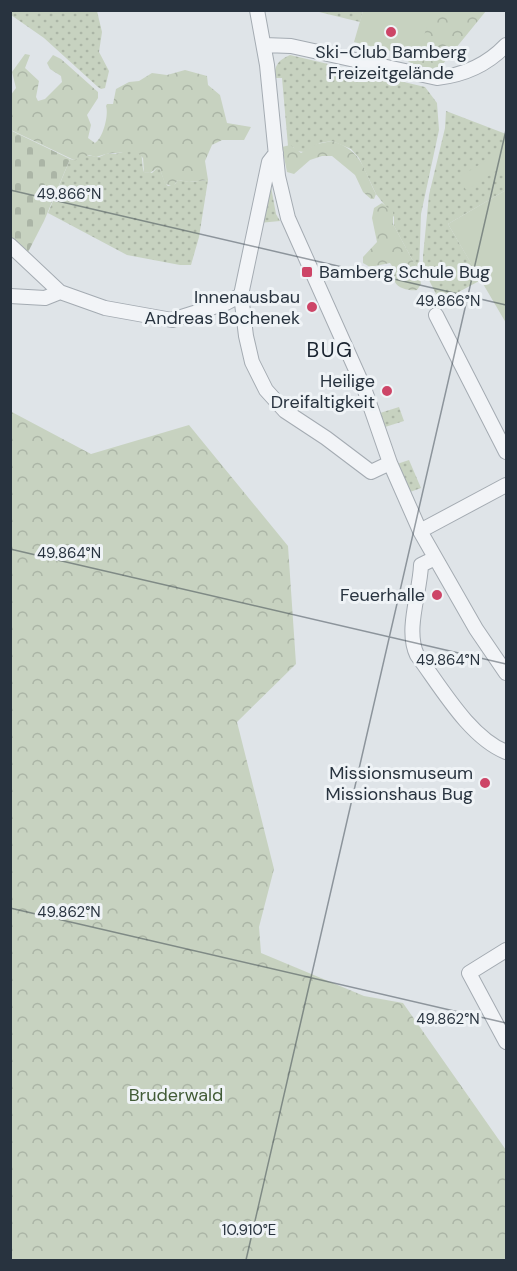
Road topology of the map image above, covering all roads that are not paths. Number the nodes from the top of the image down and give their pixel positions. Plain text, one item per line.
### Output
1 (257, 10) edge
2 (264, 45) junction
3 (507, 45) edge
4 (276, 153) junction
5 (10, 245) edge
6 (60, 292) junction
7 (241, 295) junction
8 (10, 296) edge
9 (436, 315) dead end
10 (507, 452) edge
11 (390, 463) junction
12 (507, 485) edge
13 (420, 531) junction
14 (435, 558) junction
15 (506, 673) edge
16 (507, 752) edge
17 (507, 950) edge
18 (507, 1042) edge

1 - 2 street
2 - 3 street
2 - 4 street
4 - 7 street
4 - 11 street
5 - 6 street
6 - 7 street
6 - 8 street
7 - 11 street
9 - 10 street
11 - 13 street
12 - 13 street
13 - 14 street
14 - 15 street
14 - 16 street
17 - 18 street

